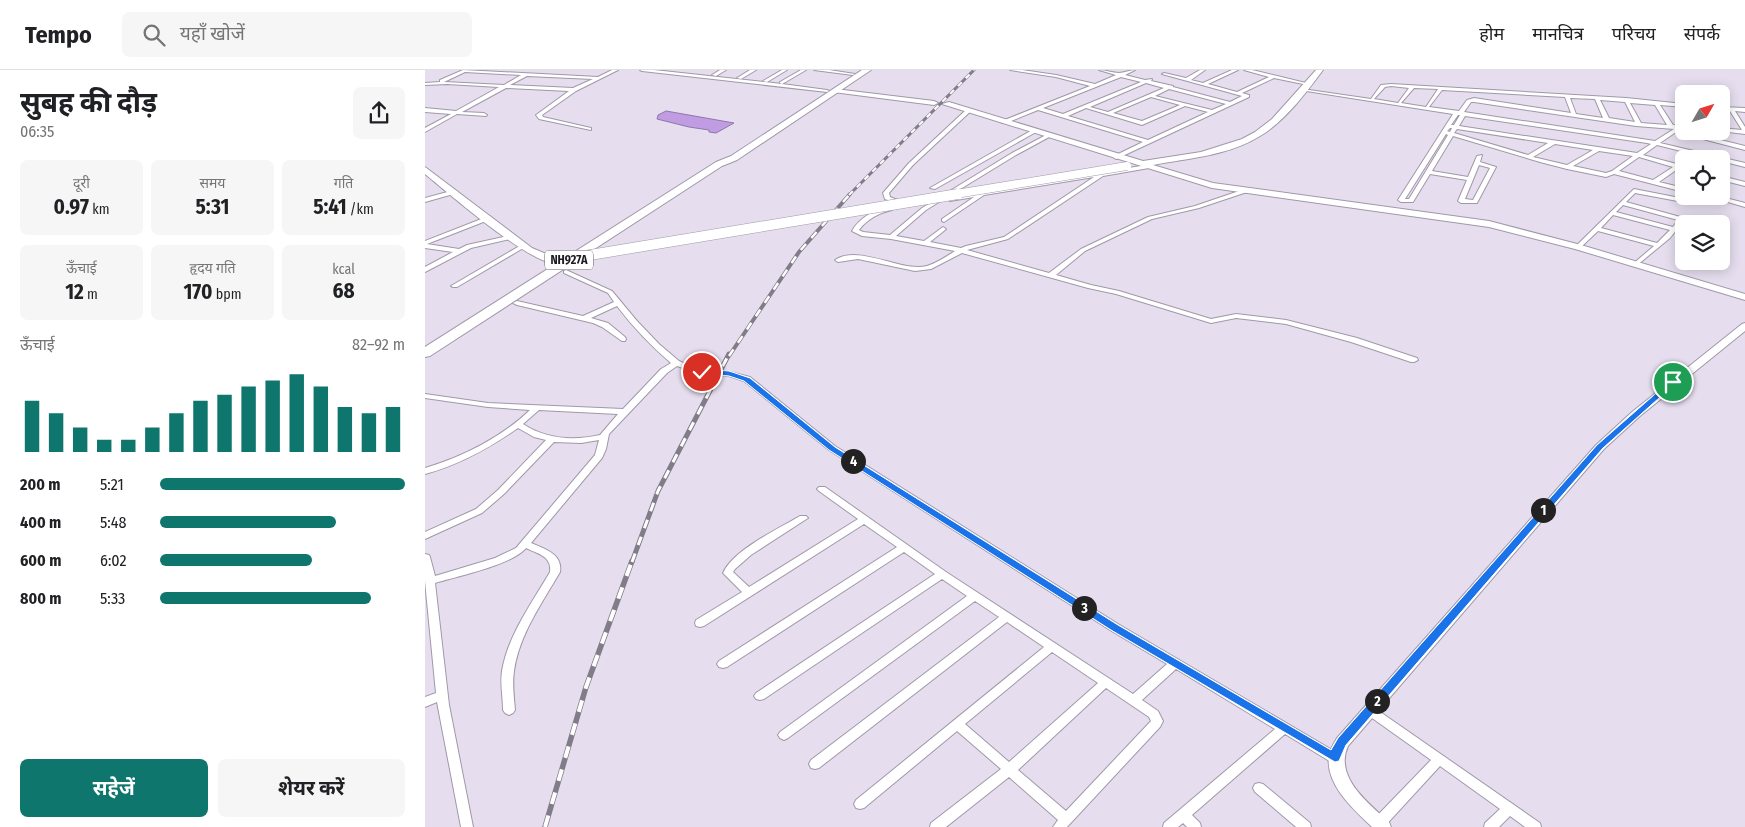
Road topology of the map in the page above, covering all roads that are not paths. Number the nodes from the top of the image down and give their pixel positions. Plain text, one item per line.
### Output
1 (466, 70) edge
2 (534, 70) edge
3 (614, 70) edge
4 (642, 70) edge
5 (724, 70) edge
6 (754, 70) edge
7 (785, 70) edge
8 (804, 70) edge
9 (817, 70) edge
10 (867, 70) edge
11 (1012, 70) edge
12 (1101, 70) edge
13 (1133, 70) edge
14 (1173, 70) edge
15 (1203, 70) edge
16 (1236, 70) edge
17 (1246, 70) edge
18 (1321, 70) edge
19 (856, 72) edge
20 (527, 74) junction
21 (1122, 74) junction
22 (1164, 74) junction
23 (714, 75) dead end
24 (1273, 76) junction
25 (598, 78) junction
26 (739, 78) dead end
27 (1187, 80) junction
28 (765, 81) dead end
29 (1148, 81) junction
30 (438, 83) junction
31 (782, 83) dead end
32 (425, 84) edge
33 (1205, 84) junction
34 (1094, 85) junction
35 (505, 86) junction
36 (1413, 86) junction
37 (1171, 87) junction
38 (1305, 87) junction
39 (1441, 88) junction
40 (574, 90) junction
41 (1483, 90) junction
42 (831, 91) junction
43 (1510, 92) junction
44 (1239, 93) junction
45 (1539, 94) junction
46 (1151, 96) junction
47 (1567, 96) junction
48 (1373, 98) junction
49 (1597, 98) junction
50 (1626, 100) junction
51 (935, 102) dead end
52 (1400, 102) junction
53 (1485, 102) junction
54 (946, 104) dead end
55 (1231, 104) junction
56 (1657, 104) junction
57 (1184, 105) junction
58 (1675, 105) edge
59 (1428, 106) junction
60 (1514, 106) junction
61 (1086, 107) junction
62 (1037, 108) junction
63 (1731, 109) joint
64 (425, 110) edge
65 (969, 110) junction
66 (1544, 110) junction
67 (1745, 110) edge
68 (1212, 112) junction
69 (1458, 112) junction
70 (458, 113) junction
71 (1109, 114) junction
72 (484, 115) dead end
73 (1574, 115) junction
74 (1063, 116) junction
75 (1607, 120) junction
76 (1004, 122) junction
77 (1639, 124) junction
78 (1449, 126) junction
79 (1456, 126) junction
80 (1673, 128) junction
81 (425, 130) edge
82 (589, 130) dead end
83 (1034, 131) junction
84 (1730, 131) edge
85 (1444, 132) junction
86 (1745, 132) edge
87 (1451, 134) junction
88 (1048, 136) junction
89 (1516, 136) junction
90 (1148, 142) junction
91 (1554, 142) junction
92 (1656, 142) junction
93 (1497, 147) junction
94 (1745, 148) edge
95 (1598, 149) junction
96 (1637, 155) junction
97 (1116, 157) junction
98 (1528, 157) junction
99 (719, 164) junction
100 (1675, 165) edge
101 (1745, 165) edge
102 (1143, 166) junction
103 (1567, 167) junction
104 (425, 170) edge
105 (1675, 170) edge
106 (1429, 172) junction
107 (1614, 172) junction
108 (1103, 174) junction
109 (1471, 179) junction
110 (1730, 181) edge
111 (1655, 182) junction
112 (1745, 184) edge
113 (933, 188) dead end
114 (1675, 188) edge
115 (1245, 191) junction
116 (455, 192) junction
117 (983, 194) junction
118 (1675, 198) edge
119 (425, 200) edge
120 (937, 201) junction
121 (1730, 201) edge
122 (1623, 203) junction
123 (1745, 205) edge
124 (906, 206) junction
125 (1613, 213) junction
126 (489, 218) junction
127 (944, 220) dead end
128 (943, 229) dead end
129 (1597, 229) junction
130 (1674, 229) junction
131 (512, 237) junction
132 (891, 237) junction
133 (425, 244) edge
134 (924, 244) junction
135 (1658, 245) junction
136 (523, 246) junction
137 (1578, 247) junction
138 (961, 250) junction
139 (460, 251) junction
140 (572, 258) junction
141 (838, 260) dead end
142 (555, 261) junction
143 (1636, 264) junction
144 (425, 270) edge
145 (566, 272) junction
146 (1050, 276) junction
147 (455, 286) dead end
148 (1745, 297) edge
149 (517, 303) junction
150 (619, 303) junction
151 (584, 319) junction
152 (1745, 326) edge
153 (623, 339) dead end
154 (425, 346) edge
155 (425, 353) edge
156 (1414, 360) dead end
157 (425, 363) edge
158 (676, 363) junction
159 (425, 396) edge
160 (538, 408) junction
161 (624, 412) junction
162 (519, 425) junction
163 (602, 437) junction
164 (553, 438) junction
165 (425, 471) edge
166 (822, 489) dead end
167 (803, 518) dead end
168 (865, 519) junction
169 (425, 536) edge
170 (525, 544) junction
171 (904, 547) junction
172 (425, 558) edge
173 (942, 574) junction
174 (428, 585) edge
175 (748, 592) junction
176 (974, 596) junction
177 (1006, 617) junction
178 (700, 623) dead end
179 (1051, 647) junction
180 (723, 664) dead end
181 (1175, 664) junction
182 (1105, 683) junction
183 (442, 696) junction
184 (760, 696) dead end
185 (1133, 701) junction
186 (425, 702) edge
187 (509, 710) dead end
188 (1369, 710) junction
189 (957, 724) junction
190 (1283, 729) junction
191 (784, 735) dead end
192 (1335, 758) junction
193 (1439, 759) junction
194 (815, 764) dead end
195 (1009, 770) junction
196 (1259, 788) dead end
197 (859, 804) dead end
198 (1509, 809) junction
199 (1183, 815) junction
200 (1063, 824) edge
201 (1381, 825) edge
202 (467, 827) edge
203 (936, 827) edge
204 (1169, 827) edge
205 (1195, 827) edge
206 (1305, 827) edge
207 (1490, 827) edge
208 (1535, 827) edge

1 - 20 street
1 - 30 street
2 - 20 street
3 - 25 street
4 - 42 street
5 - 23 street
6 - 26 street
7 - 28 street
8 - 31 street
9 - 19 street
10 - 42 highway, NH927A
11 - 34 street
12 - 21 street
13 - 21 street
14 - 22 street
15 - 27 street
16 - 33 street
17 - 24 street
18 - 38 main road
19 - 42 highway, NH927A
20 - 25 street
20 - 35 street
21 - 29 street
21 - 34 street
22 - 27 street
22 - 29 street
24 - 38 street
24 - 44 street
25 - 40 street
27 - 33 street
29 - 37 street
29 - 61 street
30 - 32 street
30 - 35 street
33 - 44 street
34 - 62 street
35 - 40 street
35 - 70 street
36 - 39 street
36 - 48 street
36 - 52 street
37 - 46 street
37 - 55 street
38 - 48 street
38 - 69 street
38 - 102 main road
39 - 41 street
39 - 59 street
40 - 82 street
41 - 43 street
41 - 53 street
42 - 51 main road
42 - 99 highway, NH927A
43 - 45 street
43 - 60 street
44 - 55 street
45 - 47 street
45 - 66 street
46 - 57 street
46 - 71 street
47 - 49 street
47 - 73 street
48 - 52 street
49 - 50 street
49 - 75 street
50 - 56 street
50 - 77 street
52 - 59 street
53 - 60 street
53 - 69 street
54 - 65 main road
55 - 68 street
56 - 58 street
56 - 80 street
57 - 68 street
57 - 71 street
59 - 69 street
60 - 66 street
61 - 71 street
61 - 74 street
62 - 74 street
62 - 76 street
63 - 67 street
63 - 86 street
64 - 70 street
65 - 76 main road
65 - 124 street
66 - 73 street
68 - 90 street
69 - 78 street
69 - 79 street
69 - 92 street
70 - 72 street
70 - 81 street
73 - 75 street
74 - 90 street
75 - 77 street
76 - 83 main road
77 - 80 street
78 - 79 street
78 - 85 street
79 - 87 street
79 - 89 street
80 - 92 street
80 - 94 street
83 - 88 main road
83 - 113 street
84 - 86 street
85 - 87 street
85 - 106 street
87 - 93 street
87 - 106 street
88 - 97 main road
88 - 120 street
89 - 91 street
89 - 93 street
90 - 97 street
91 - 95 street
91 - 98 street
92 - 96 street
92 - 101 street
93 - 98 street
95 - 96 street
95 - 103 street
96 - 100 street
96 - 107 street
97 - 102 main road
98 - 103 street
99 - 140 highway, NH927A
99 - 142 highway
99 - 145 highway
102 - 108 street
102 - 115 main road
102 - 140 main road, bridge
103 - 107 street
104 - 116 main road
105 - 111 street
106 - 109 street
107 - 111 street
108 - 117 street
108 - 138 street
109 - 109 street
110 - 112 street
111 - 114 street
115 - 137 main road
115 - 146 street
116 - 119 street
116 - 126 main road
117 - 120 street
117 - 127 street
118 - 122 street
120 - 124 street
120 - 132 street
121 - 123 street
122 - 125 street
122 - 130 street
124 - 132 street
125 - 129 street
125 - 130 street
126 - 131 main road
126 - 133 street
128 - 134 street
129 - 135 street
129 - 137 street
130 - 135 street
131 - 136 main road
131 - 139 street
132 - 134 street
133 - 139 street
134 - 138 street
135 - 143 street
136 - 142 main road
136 - 147 street
137 - 143 main road
138 - 141 street
138 - 146 street
139 - 144 street
140 - 155 highway, NH927A
142 - 154 highway
143 - 148 main road
145 - 149 highway
145 - 150 street
146 - 156 street
149 - 151 street
149 - 157 highway
150 - 151 street
150 - 158 street
151 - 153 street
152 - 188 street
158 - 161 street
158 - 181 street
159 - 160 street
160 - 161 street
160 - 162 street
161 - 163 street
162 - 164 street
162 - 165 street
163 - 164 street
163 - 170 street
164 - 169 street
166 - 168 street
167 - 175 street
168 - 171 street
168 - 175 street
170 - 174 street
170 - 187 street
171 - 173 street
171 - 180 street
172 - 174 street
173 - 176 street
173 - 184 street
174 - 183 street
175 - 178 street
176 - 177 street
176 - 191 street
177 - 179 street
177 - 194 street
179 - 182 street
179 - 189 street
181 - 185 street
181 - 190 street
182 - 185 street
182 - 195 street
183 - 186 street
183 - 202 street
185 - 200 street
188 - 192 street
188 - 193 street
189 - 195 street
189 - 197 street
190 - 192 street
190 - 199 street
192 - 201 street
193 - 198 street
193 - 201 street
195 - 200 street
195 - 203 street
196 - 206 street
198 - 207 street
198 - 208 street
199 - 204 street
199 - 205 street

